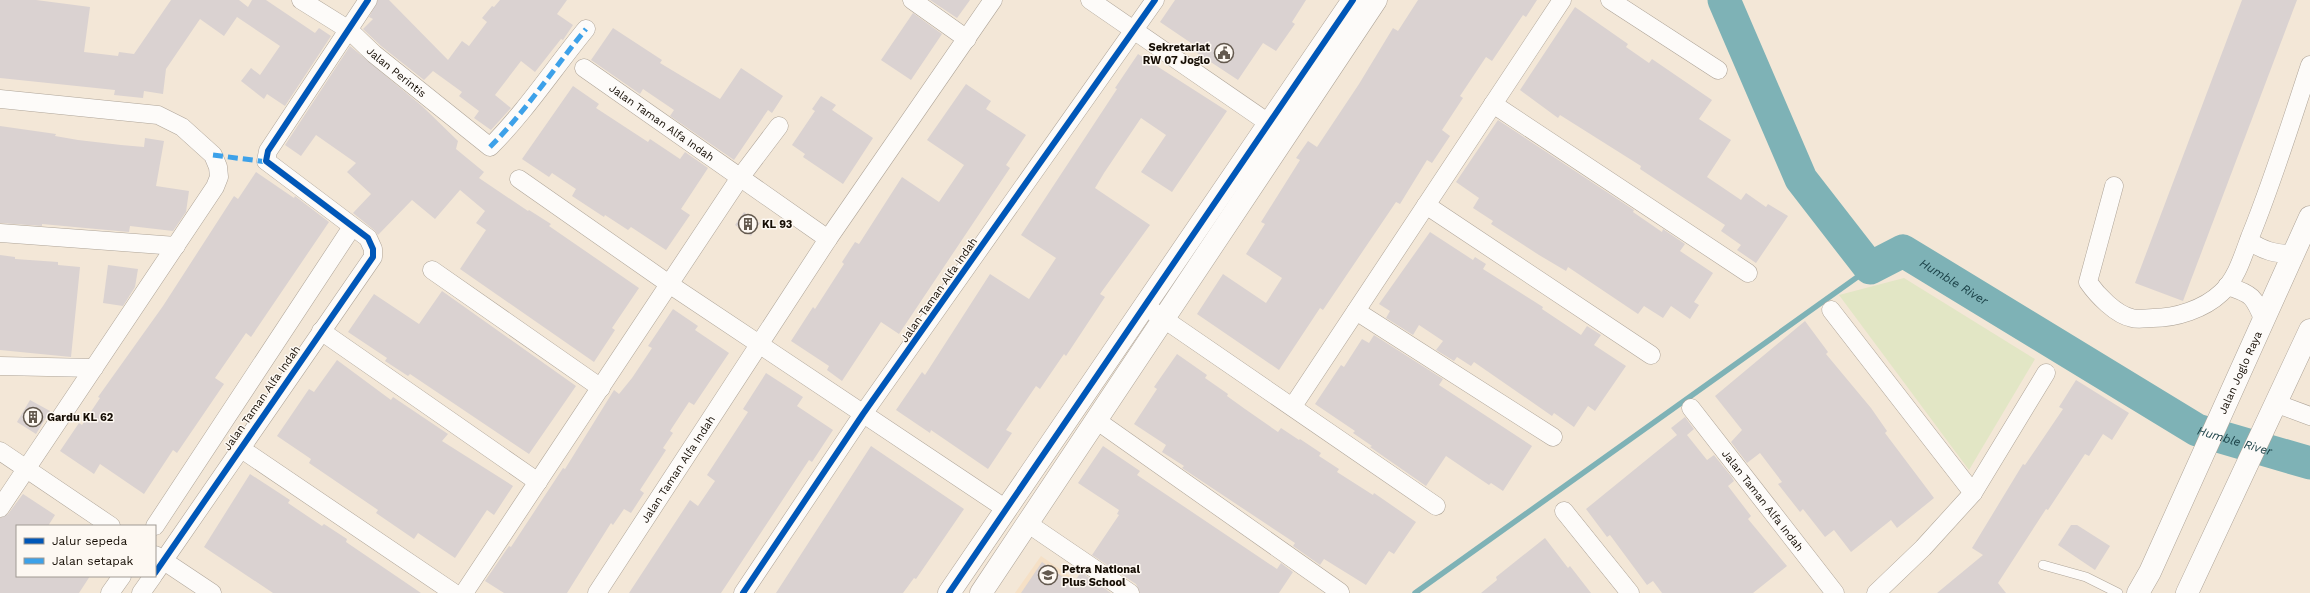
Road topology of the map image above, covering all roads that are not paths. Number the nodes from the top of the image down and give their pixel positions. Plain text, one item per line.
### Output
1 (301, 0) edge
2 (368, 0) edge
3 (912, 0) edge
4 (993, 0) edge
5 (1090, 0) edge
6 (1155, 0) edge
7 (1353, 0) edge
8 (1376, 0) edge
9 (1562, 0) edge
10 (1610, 0) edge
11 (586, 29) dead end
12 (349, 30) junction
13 (1135, 30) junction
14 (967, 39) junction
15 (2310, 65) edge
16 (584, 68) dead end
17 (1718, 70) dead end
18 (0, 99) edge
19 (1493, 104) junction
20 (1270, 124) junction
21 (779, 126) dead end
22 (739, 178) junction
23 (519, 179) dead end
24 (2114, 186) dead end
25 (1426, 205) junction
26 (2310, 217) edge
27 (352, 227) junction
28 (0, 233) edge
29 (828, 239) junction
30 (2249, 241) junction
31 (176, 246) junction
32 (2293, 254) junction
33 (432, 270) dead end
34 (1748, 273) dead end
35 (669, 284) junction
36 (2227, 286) junction
37 (1145, 306) junction
38 (1831, 310) dead end
39 (1356, 311) junction
40 (1165, 319) junction
41 (2264, 321) junction
42 (2310, 330) edge
43 (320, 331) junction
44 (759, 345) junction
45 (1651, 355) dead end
46 (0, 366) edge
47 (94, 368) junction
48 (2046, 373) dead end
49 (601, 388) junction
50 (2275, 403) junction
51 (1293, 406) junction
52 (1691, 408) dead end
53 (2308, 411) edge
54 (863, 414) junction
55 (1096, 420) junction
56 (1553, 437) dead end
57 (240, 448) junction
58 (0, 451) edge
59 (26, 468) junction
60 (538, 482) junction
61 (1973, 493) junction
62 (1436, 506) dead end
63 (0, 508) edge
64 (1006, 509) junction
65 (1564, 511) dead end
66 (1027, 523) junction
67 (110, 525) edge
68 (156, 525) edge
69 (162, 562) edge
70 (2043, 565) dead end
71 (121, 577) edge
72 (152, 577) edge
73 (1340, 592) edge
74 (110, 593) edge
75 (141, 593) edge
76 (212, 593) edge
77 (454, 593) edge
78 (464, 593) edge
79 (596, 593) edge
80 (743, 593) edge
81 (949, 593) edge
82 (981, 593) edge
83 (1130, 593) edge
84 (1630, 593) edge
85 (1835, 593) edge
86 (1876, 593) edge
87 (2118, 593) edge
88 (2138, 593) edge
89 (2188, 593) edge

1 - 12 street, Jalan Perintis
2 - 12 street
3 - 14 street
4 - 14 street, Jalan Taman Alfa Indah
5 - 13 street
6 - 13 street, Jalan Taman Alfa Indah
7 - 20 street
8 - 40 street
9 - 19 street
10 - 17 street
11 - 12 street, Jalan Perintis
12 - 27 street
13 - 20 street
13 - 54 street, Jalan Taman Alfa Indah
14 - 29 street, Jalan Taman Alfa Indah
15 - 30 street
16 - 22 street, Jalan Taman Alfa Indah
18 - 31 street
19 - 25 street
19 - 34 street
20 - 37 street
21 - 22 street
22 - 29 street, Jalan Taman Alfa Indah
22 - 35 street
23 - 35 street
24 - 36 street
25 - 39 street
25 - 45 street
26 - 32 street, Jalan Joglo Raya
27 - 43 street, Jalan Taman Alfa Indah
27 - 68 street, Jalan Taman Alfa Indah
28 - 31 street
29 - 44 street, Jalan Taman Alfa Indah
30 - 32 street
30 - 36 street
31 - 47 street
32 - 41 street, Jalan Joglo Raya
33 - 49 street
35 - 44 street
35 - 49 street
36 - 41 street
37 - 40 street
37 - 64 street
38 - 61 street
39 - 51 street
39 - 56 street
40 - 51 street
40 - 55 street
41 - 88 street, Jalan Joglo Raya
42 - 50 street
43 - 57 street, Jalan Taman Alfa Indah
43 - 60 street
44 - 54 street
44 - 79 street, Jalan Taman Alfa Indah
46 - 47 street
47 - 59 street
48 - 61 street
49 - 60 street
50 - 53 street
50 - 89 street
51 - 62 street
52 - 85 street, Jalan Taman Alfa Indah
54 - 64 street
54 - 80 street, Jalan Taman Alfa Indah
55 - 66 street
55 - 73 street
57 - 69 street, Jalan Taman Alfa Indah
57 - 77 street, Jalan Taman Alfa Indah
58 - 59 street
59 - 63 street
59 - 67 street
60 - 78 street
61 - 86 street
64 - 81 street
65 - 84 street
66 - 82 street
66 - 83 street
69 - 76 street, Jalan Taman Alfa Indah
70 - 87 lane
71 - 74 street
72 - 75 street

